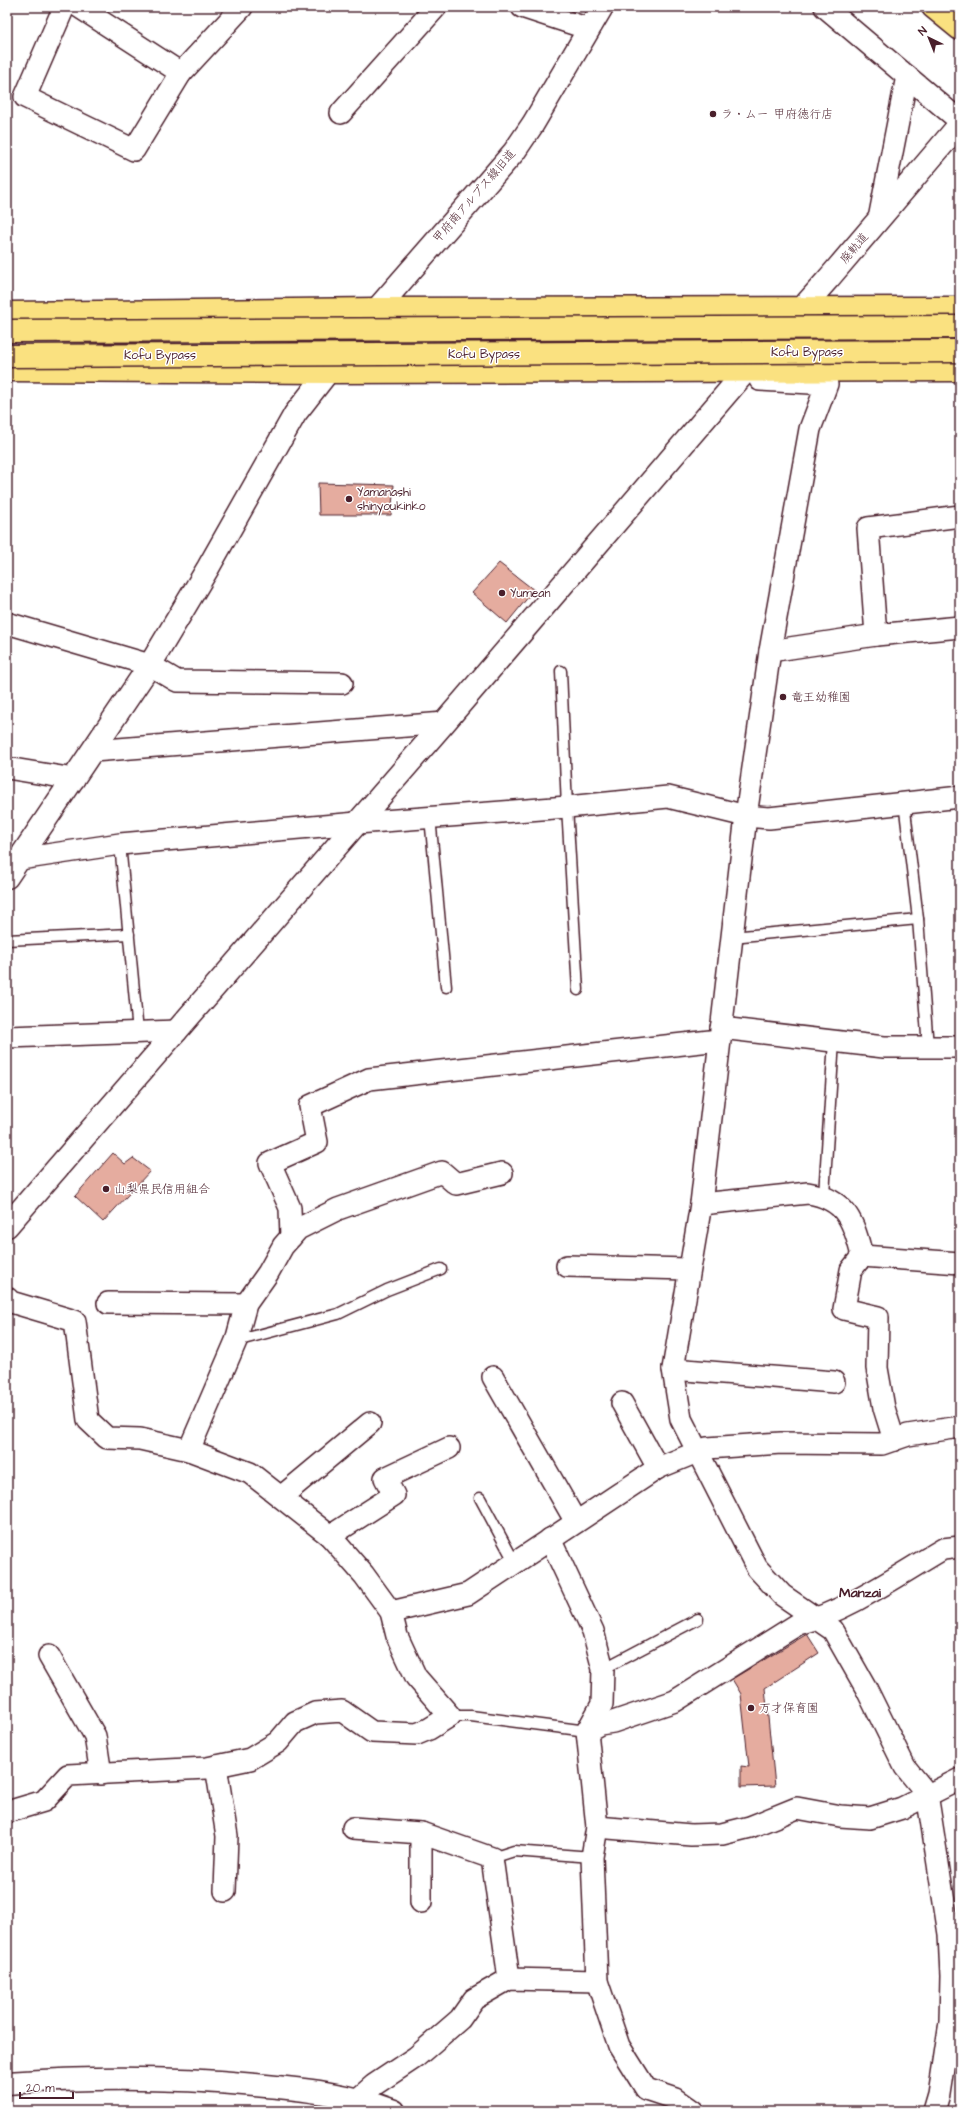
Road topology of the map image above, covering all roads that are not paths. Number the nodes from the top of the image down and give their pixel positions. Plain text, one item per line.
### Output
1 (64, 7) edge
2 (79, 7) edge
3 (242, 7) edge
4 (436, 7) edge
5 (522, 7) edge
6 (602, 7) edge
7 (825, 7) edge
8 (933, 7) edge
9 (960, 28) edge
10 (589, 29) junction
11 (181, 73) junction
12 (907, 76) junction
13 (341, 113) dead end
14 (960, 121) edge
15 (960, 124) edge
16 (879, 219) junction
17 (804, 307) junction
18 (960, 308) edge
19 (377, 309) junction
20 (7, 313) edge
21 (960, 327) edge
22 (7, 331) edge
23 (960, 351) edge
24 (7, 356) edge
25 (7, 370) edge
26 (960, 370) edge
27 (327, 372) junction
28 (743, 375) junction
29 (960, 516) edge
30 (7, 623) edge
31 (960, 627) edge
32 (876, 635) junction
33 (770, 650) junction
34 (150, 665) junction
35 (561, 671) dead end
36 (342, 683) dead end
37 (444, 723) junction
38 (93, 751) junction
39 (7, 768) edge
40 (74, 779) junction
41 (960, 797) edge
42 (904, 802) junction
43 (567, 807) junction
44 (746, 816) junction
45 (430, 817) junction
46 (357, 823) junction
47 (120, 844) junction
48 (20, 859) junction
49 (7, 877) edge
50 (918, 919) junction
51 (129, 934) junction
52 (732, 937) junction
53 (7, 940) edge
54 (446, 987) dead end
55 (578, 990) dead end
56 (178, 1031) junction
57 (138, 1032) junction
58 (720, 1034) junction
59 (7, 1038) edge
60 (834, 1041) junction
61 (928, 1047) junction
62 (960, 1047) edge
63 (502, 1173) dead end
64 (824, 1195) junction
65 (701, 1204) junction
66 (7, 1226) edge
67 (291, 1237) junction
68 (862, 1256) junction
69 (960, 1263) edge
70 (567, 1266) dead end
71 (441, 1269) dead end
72 (689, 1269) junction
73 (7, 1298) edge
74 (108, 1303) dead end
75 (246, 1304) junction
76 (236, 1341) junction
77 (673, 1369) junction
78 (493, 1377) dead end
79 (834, 1382) dead end
80 (622, 1403) dead end
81 (370, 1423) dead end
82 (960, 1427) edge
83 (894, 1440) junction
84 (448, 1448) dead end
85 (189, 1450) junction
86 (697, 1452) junction
87 (658, 1468) junction
88 (281, 1497) junction
89 (480, 1498) dead end
90 (576, 1522) junction
91 (330, 1536) junction
92 (550, 1539) junction
93 (960, 1547) edge
94 (515, 1563) junction
95 (391, 1612) junction
96 (698, 1619) dead end
97 (818, 1619) junction
98 (49, 1656) dead end
99 (603, 1669) junction
100 (450, 1716) junction
101 (587, 1731) junction
102 (216, 1766) junction
103 (101, 1774) junction
104 (960, 1779) edge
105 (927, 1794) junction
106 (7, 1812) edge
107 (597, 1827) junction
108 (353, 1828) dead end
109 (421, 1833) junction
110 (592, 1857) junction
111 (492, 1858) junction
112 (225, 1891) dead end
113 (951, 1894) edge
114 (421, 1902) dead end
115 (956, 1977) edge
116 (509, 1980) junction
117 (597, 1981) junction
118 (7, 2083) edge
119 (358, 2099) junction
120 (394, 2111) edge
121 (693, 2111) edge
122 (934, 2111) edge

1 - 11 street
2 - 11 street
3 - 11 street
4 - 13 street
5 - 10 street
6 - 10 street, 甲府南アルプス線旧道
7 - 12 street
8 - 9 highway
10 - 19 street, 甲府南アルプス線旧道
12 - 14 street
12 - 16 street
15 - 16 street, 廃軌道
16 - 17 street, 廃軌道
17 - 18 highway
17 - 19 highway
17 - 28 street, 廃軌道
19 - 20 highway
19 - 27 street, 甲府南アルプス線旧道
21 - 22 highway, Kofu Bypass, bridge
23 - 24 highway, Kofu Bypass, bridge
25 - 27 highway
26 - 28 highway
27 - 28 highway
27 - 34 street, 甲府南アルプス線旧道
28 - 33 street
28 - 37 street, 廃軌道
29 - 32 street
30 - 34 street
31 - 32 street
32 - 33 street
33 - 44 street
34 - 36 street
34 - 38 street, 甲府南アルプス線旧道
35 - 43 lane
37 - 38 street
37 - 46 street, 廃軌道
38 - 40 street, 甲府南アルプス線旧道
39 - 40 street
40 - 48 street, 甲府南アルプス線旧道
41 - 42 street
42 - 44 street
42 - 50 lane
43 - 44 street
43 - 45 street
43 - 55 lane
44 - 52 street
45 - 46 street
45 - 54 lane
46 - 47 street
46 - 56 street, 廃軌道
47 - 48 street
47 - 51 lane
48 - 49 street, 甲府南アルプス線旧道
50 - 52 lane
50 - 61 lane
51 - 53 lane
51 - 57 lane
52 - 58 street
56 - 57 street
56 - 66 street, 廃軌道
57 - 59 street
58 - 60 street
58 - 65 street
58 - 67 street
60 - 61 street
60 - 64 lane
61 - 62 street
63 - 67 street
64 - 65 street
64 - 68 street
65 - 72 street
67 - 75 street
68 - 69 street
68 - 83 street
70 - 72 street
71 - 76 lane
72 - 77 street
73 - 85 street
74 - 75 street
75 - 76 street
76 - 85 street
77 - 79 street
77 - 86 street
78 - 90 street
80 - 87 street
81 - 88 street
82 - 83 street
83 - 86 street
84 - 91 street
85 - 88 street
86 - 87 street
86 - 97 street
87 - 90 street
88 - 91 street
89 - 94 lane
90 - 92 street
91 - 95 street
92 - 94 street
92 - 99 street
93 - 97 street
94 - 95 street
95 - 100 street
96 - 99 lane
97 - 101 street
97 - 105 street
98 - 103 street
99 - 101 street
100 - 101 lane
100 - 102 street
101 - 107 street
102 - 103 street
102 - 112 street
103 - 106 street
104 - 105 street
105 - 107 street
105 - 113 street
107 - 110 street
108 - 109 street
109 - 111 street
109 - 114 street
110 - 111 lane
110 - 117 street
111 - 116 street
113 - 115 street
115 - 122 street
116 - 117 street
116 - 119 street
117 - 121 street
118 - 119 street
119 - 120 street

